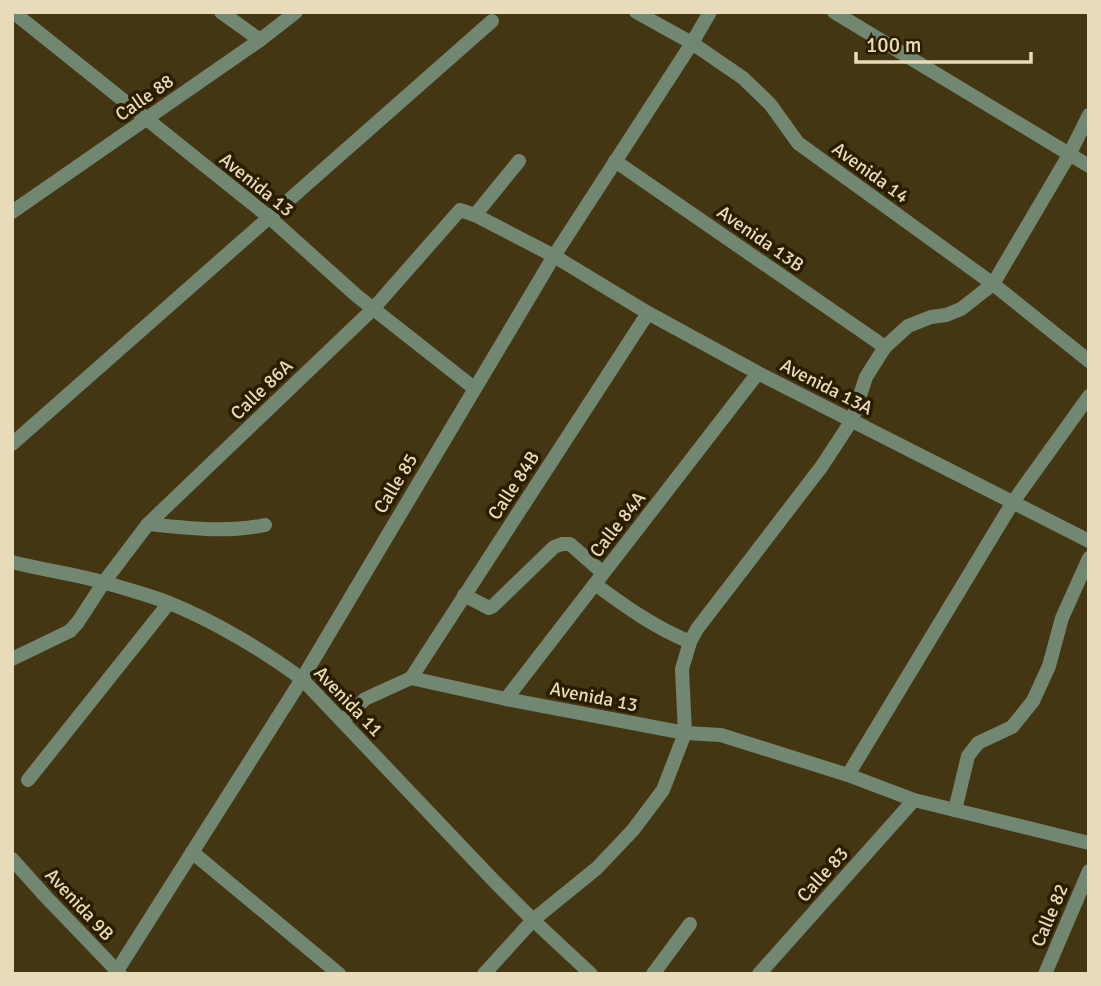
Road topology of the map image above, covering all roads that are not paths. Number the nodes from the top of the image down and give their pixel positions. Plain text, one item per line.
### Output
1 (13, 12) edge
2 (221, 12) edge
3 (296, 12) edge
4 (636, 12) edge
5 (710, 12) edge
6 (834, 12) edge
7 (492, 21) dead end
8 (260, 40) junction
9 (692, 43) junction
10 (1089, 115) edge
11 (145, 119) junction
12 (1069, 155) junction
13 (519, 161) dead end
14 (615, 161) junction
15 (1089, 166) edge
16 (12, 212) edge
17 (475, 215) junction
18 (269, 217) junction
19 (554, 256) junction
20 (993, 284) junction
21 (373, 309) junction
22 (648, 313) junction
23 (886, 347) junction
24 (1089, 361) edge
25 (758, 373) junction
26 (474, 388) junction
27 (1089, 396) edge
28 (852, 420) junction
29 (12, 444) edge
30 (1013, 502) junction
31 (148, 524) junction
32 (264, 525) dead end
33 (1089, 541) edge
34 (1089, 558) edge
35 (12, 562) edge
36 (599, 579) junction
37 (104, 582) junction
38 (464, 595) junction
39 (169, 603) junction
40 (691, 642) junction
41 (12, 659) edge
42 (411, 678) junction
43 (302, 679) junction
44 (506, 699) junction
45 (342, 721) junction
46 (685, 733) junction
47 (848, 775) junction
48 (28, 780) dead end
49 (914, 800) junction
50 (956, 810) junction
51 (1089, 842) edge
52 (191, 852) junction
53 (12, 859) edge
54 (1089, 871) edge
55 (533, 920) junction
56 (690, 924) dead end
57 (1049, 972) edge
58 (117, 973) edge
59 (339, 974) edge
60 (484, 974) edge
61 (591, 974) edge
62 (653, 974) edge
63 (759, 974) edge

1 - 11 street, Avenida 13
2 - 8 street
3 - 8 street, Calle 88
4 - 9 street, Avenida 14
5 - 9 street, Calle 85
6 - 12 street
7 - 18 street
8 - 11 street, Calle 88
9 - 14 street, Calle 85
9 - 20 street, Avenida 14
10 - 12 street
11 - 16 street, Calle 88
11 - 18 street, Avenida 13
12 - 15 street
12 - 20 street
13 - 17 street
14 - 19 street, Calle 85
14 - 23 street, Avenida 13B
17 - 19 street
17 - 21 street, Calle 86A
18 - 21 street, Avenida 13
18 - 29 street
19 - 22 street, Avenida 13A
19 - 26 street, Calle 85
20 - 23 street
20 - 24 street, Avenida 14
21 - 26 street, Avenida 13
21 - 31 street, Calle 86A
22 - 25 street, Avenida 13A
22 - 38 street, Calle 84B
23 - 28 street
25 - 28 street, Avenida 13A
25 - 36 street, Calle 84A
26 - 43 street, Calle 85
27 - 30 street
28 - 30 street, Avenida 13A
28 - 40 street
30 - 33 street, Avenida 13A
30 - 47 street
31 - 32 street
31 - 37 street, Calle 86A
34 - 50 street
35 - 37 street, Avenida 11
36 - 38 street
36 - 40 street
36 - 44 street, Calle 84A
37 - 39 street, Avenida 11
37 - 41 street, Calle 86A
38 - 42 street, Calle 84B
39 - 43 street, Avenida 11
39 - 48 street
40 - 46 street
42 - 44 street, Avenida 13
42 - 45 street
43 - 45 street, Avenida 11
43 - 52 street, Calle 85
44 - 46 street, Avenida 13
45 - 55 street, Avenida 11
46 - 47 street, Avenida 13
46 - 55 street
47 - 49 street, Avenida 13
49 - 50 street, Avenida 13
49 - 63 street, Calle 83
50 - 51 street, Avenida 13
52 - 58 street, Calle 85
52 - 59 street
53 - 58 street, Avenida 9B
54 - 57 street, Calle 82
55 - 60 street
55 - 61 street, Avenida 11
56 - 62 street

